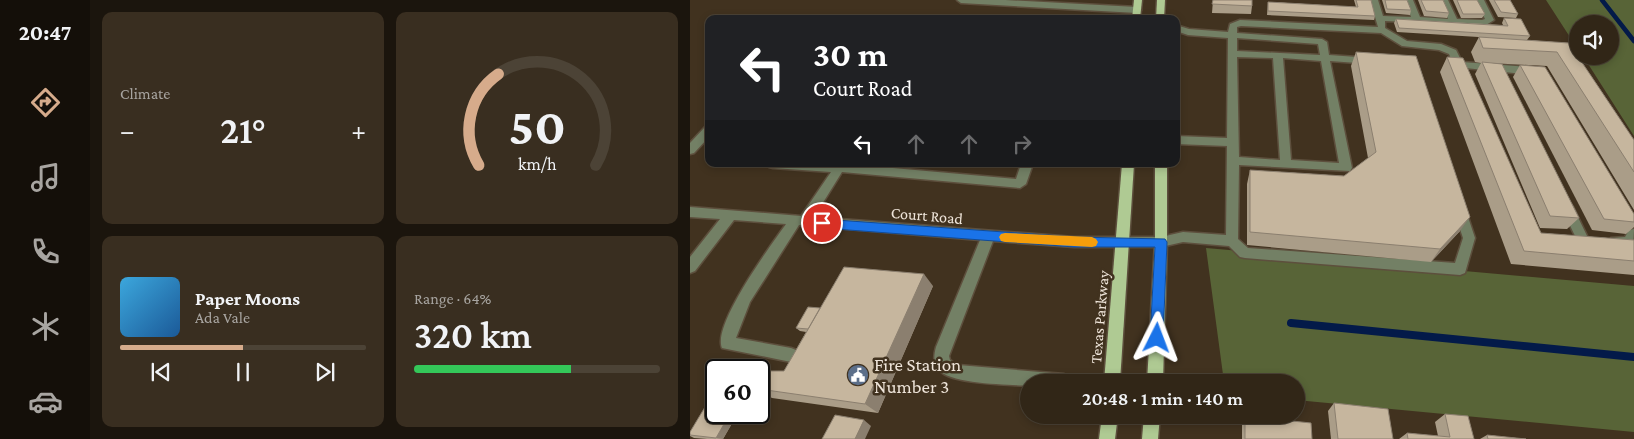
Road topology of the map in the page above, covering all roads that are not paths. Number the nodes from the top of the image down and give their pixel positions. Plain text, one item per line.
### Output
1 (961, 0) edge
2 (1138, 0) edge
3 (1161, 0) edge
4 (1374, 0) edge
5 (1409, 0) edge
6 (1444, 0) edge
7 (1480, 0) edge
8 (979, 1) edge
9 (1072, 3) edge
10 (1136, 15) edge
11 (1160, 15) edge
12 (1380, 18) junction
13 (1417, 20) junction
14 (1454, 22) junction
15 (1180, 29) edge
16 (1383, 30) junction
17 (1232, 36) junction
18 (1232, 54) junction
19 (1278, 55) junction
20 (1324, 58) junction
21 (1380, 61) edge
22 (1459, 66) junction
23 (1544, 78) edge
24 (1467, 84) edge
25 (705, 134) edge
26 (1180, 140) edge
27 (1233, 142) junction
28 (690, 150) edge
29 (1233, 161) junction
30 (1286, 165) junction
31 (840, 167) edge
32 (851, 167) edge
33 (1026, 167) edge
34 (1128, 167) edge
35 (1161, 167) edge
36 (1562, 197) edge
37 (1456, 200) edge
38 (690, 212) edge
39 (730, 216) junction
40 (800, 221) junction
41 (1632, 232) edge
42 (988, 236) junction
43 (1564, 238) edge
44 (1592, 240) junction
45 (1232, 241) junction
46 (1124, 242) junction
47 (1161, 242) junction
48 (690, 267) edge
49 (791, 355) edge
50 (1113, 374) edge
51 (1155, 374) edge
52 (1020, 378) edge
53 (1109, 424) edge
54 (1151, 424) edge
55 (1107, 439) edge
56 (1150, 439) edge

1 - 8 street
2 - 10 main road
3 - 11 main road
4 - 12 street
5 - 13 street
6 - 14 street
7 - 14 street
8 - 9 street
9 - 10 street
12 - 13 street
12 - 16 street
13 - 14 street
15 - 17 street
16 - 17 street
16 - 22 street
17 - 18 street
17 - 20 street
18 - 19 street
18 - 27 street
19 - 20 street
19 - 30 street
20 - 21 street
20 - 30 street
22 - 23 street
22 - 24 street
25 - 28 street
26 - 27 street
27 - 29 street
29 - 30 street
29 - 45 street
31 - 40 street
32 - 33 street
34 - 46 main road, Texas Parkway
35 - 47 main road
36 - 44 street
37 - 45 street
38 - 39 street, Court Road
39 - 40 street, Court Road
39 - 48 street
40 - 42 street, Court Road
40 - 49 street
41 - 44 street
42 - 46 street, Court Road
42 - 52 street
43 - 44 street
45 - 47 street, Court Road
46 - 47 street, Court Road
46 - 50 main road, Texas Parkway
47 - 51 main road
53 - 55 main road
54 - 56 main road

